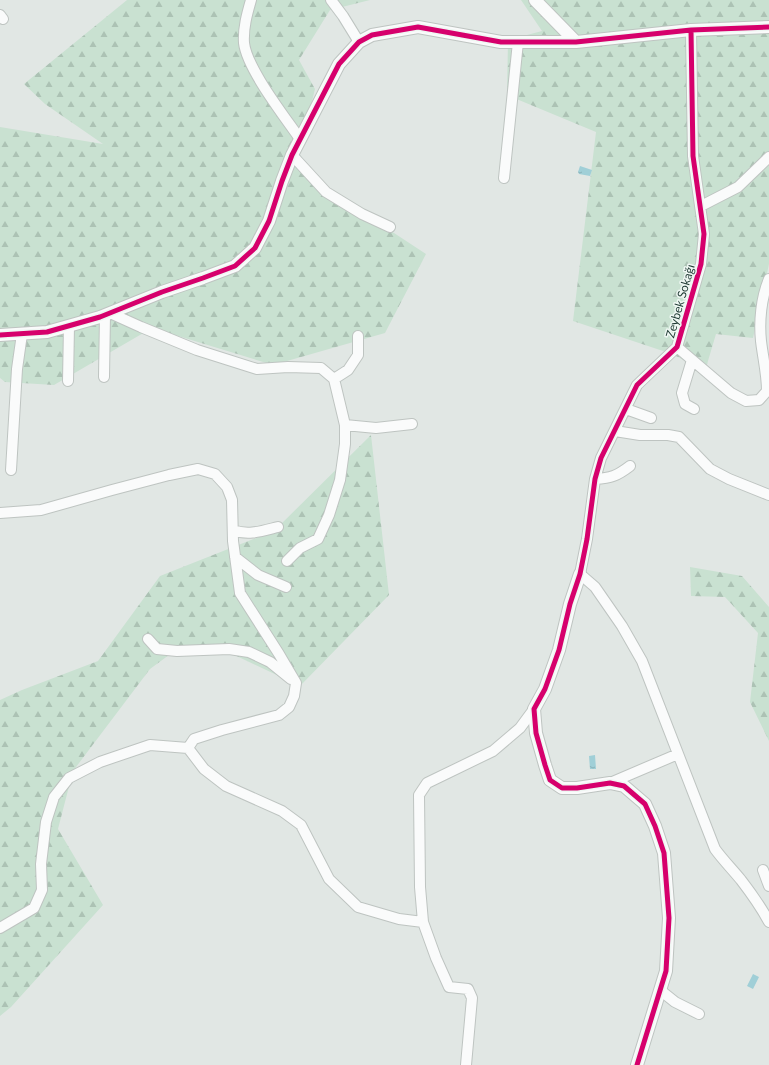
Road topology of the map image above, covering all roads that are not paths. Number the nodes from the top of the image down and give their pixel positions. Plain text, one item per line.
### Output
1 (251, 0) edge
2 (331, 0) edge
3 (535, 0) edge
4 (769, 27) edge
5 (691, 30) junction
6 (359, 42) junction
7 (518, 42) junction
8 (576, 42) junction
9 (300, 139) junction
10 (292, 155) junction
11 (769, 157) edge
12 (504, 178) dead end
13 (701, 206) junction
14 (390, 227) dead end
15 (769, 279) edge
16 (107, 314) junction
17 (69, 326) junction
18 (22, 334) junction
19 (0, 335) edge
20 (358, 336) dead end
21 (677, 347) junction
22 (692, 360) junction
23 (104, 377) dead end
24 (334, 379) junction
25 (68, 381) dead end
26 (626, 409) junction
27 (694, 409) dead end
28 (651, 418) dead end
29 (412, 424) dead end
30 (345, 425) junction
31 (615, 431) junction
32 (630, 466) dead end
33 (11, 470) dead end
34 (595, 480) junction
35 (769, 495) edge
36 (0, 513) edge
37 (278, 527) dead end
38 (233, 530) junction
39 (234, 557) junction
40 (287, 561) dead end
41 (580, 574) junction
42 (286, 587) dead end
43 (148, 639) dead end
44 (296, 683) junction
45 (534, 709) junction
46 (188, 748) junction
47 (678, 754) junction
48 (610, 782) junction
49 (763, 870) dead end
50 (769, 886) edge
51 (423, 922) junction
52 (769, 922) edge
53 (0, 928) edge
54 (660, 990) junction
55 (699, 1014) dead end
56 (466, 1065) edge
57 (637, 1065) edge

1 - 9 street
2 - 6 street
3 - 8 street
4 - 5 street
5 - 8 street
5 - 13 street, Zeybek Sokağı
6 - 7 street
6 - 9 street
7 - 8 street
7 - 12 street
9 - 10 street
10 - 14 street
10 - 16 street
11 - 13 street
13 - 21 street, Zeybek Sokağı
15 - 22 street
16 - 17 street
16 - 23 street
16 - 24 street
17 - 18 street
17 - 25 street
18 - 19 street
18 - 33 street
20 - 24 street
21 - 22 street
21 - 26 street, Zeybek Sokağı
22 - 27 street
24 - 30 street
26 - 28 street
26 - 31 street, Zeybek Sokağı
29 - 30 street
30 - 40 street
31 - 34 street, Zeybek Sokağı
31 - 35 street
32 - 34 street
34 - 41 street, Zeybek Sokağı
36 - 38 street
37 - 38 street
38 - 39 street
39 - 42 street
39 - 44 street
41 - 45 street
41 - 47 street
43 - 44 street
44 - 46 street
45 - 48 street
45 - 51 street
46 - 51 street
46 - 53 street
47 - 48 street
47 - 52 street
48 - 54 street
49 - 50 street
51 - 56 street
54 - 55 street
54 - 57 street

